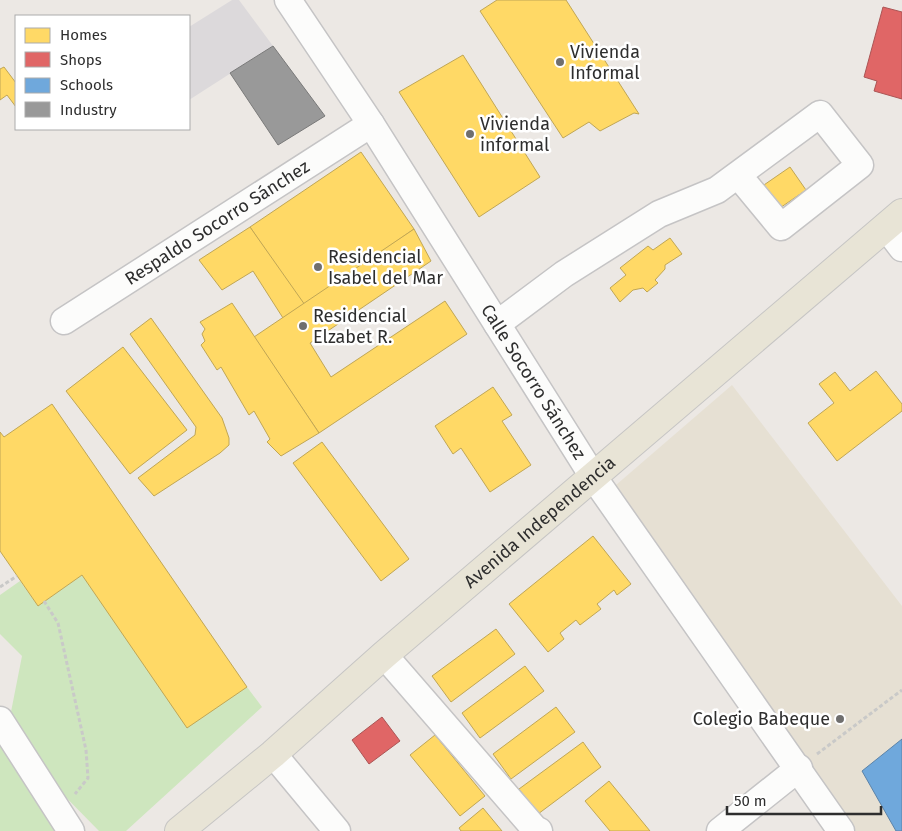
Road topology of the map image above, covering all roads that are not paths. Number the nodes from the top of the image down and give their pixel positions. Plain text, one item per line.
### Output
1 (288, 0) edge
2 (371, 124) junction
3 (738, 174) junction
4 (897, 230) edge
5 (64, 321) dead end
6 (497, 324) junction
7 (594, 478) junction
8 (384, 655) junction
9 (0, 720) edge
10 (273, 754) junction
11 (799, 768) junction
12 (65, 822) edge
13 (178, 831) edge
14 (338, 831) edge
15 (539, 831) edge
16 (720, 831) edge
17 (841, 831) edge

1 - 2 street, Calle Socorro Sánchez
2 - 5 street, Respaldo Socorro Sánchez
2 - 6 street, Calle Socorro Sánchez
3 - 3 street
3 - 6 street
4 - 7 main road, Avenida Independencia
6 - 7 street, Calle Socorro Sánchez
7 - 8 main road, Avenida Independencia
7 - 11 street, Calle Socorro Sánchez
8 - 10 main road, Avenida Independencia
8 - 15 street
9 - 12 street
10 - 13 main road, Avenida Independencia
10 - 14 street
11 - 16 street
11 - 17 street, Calle Socorro Sánchez

